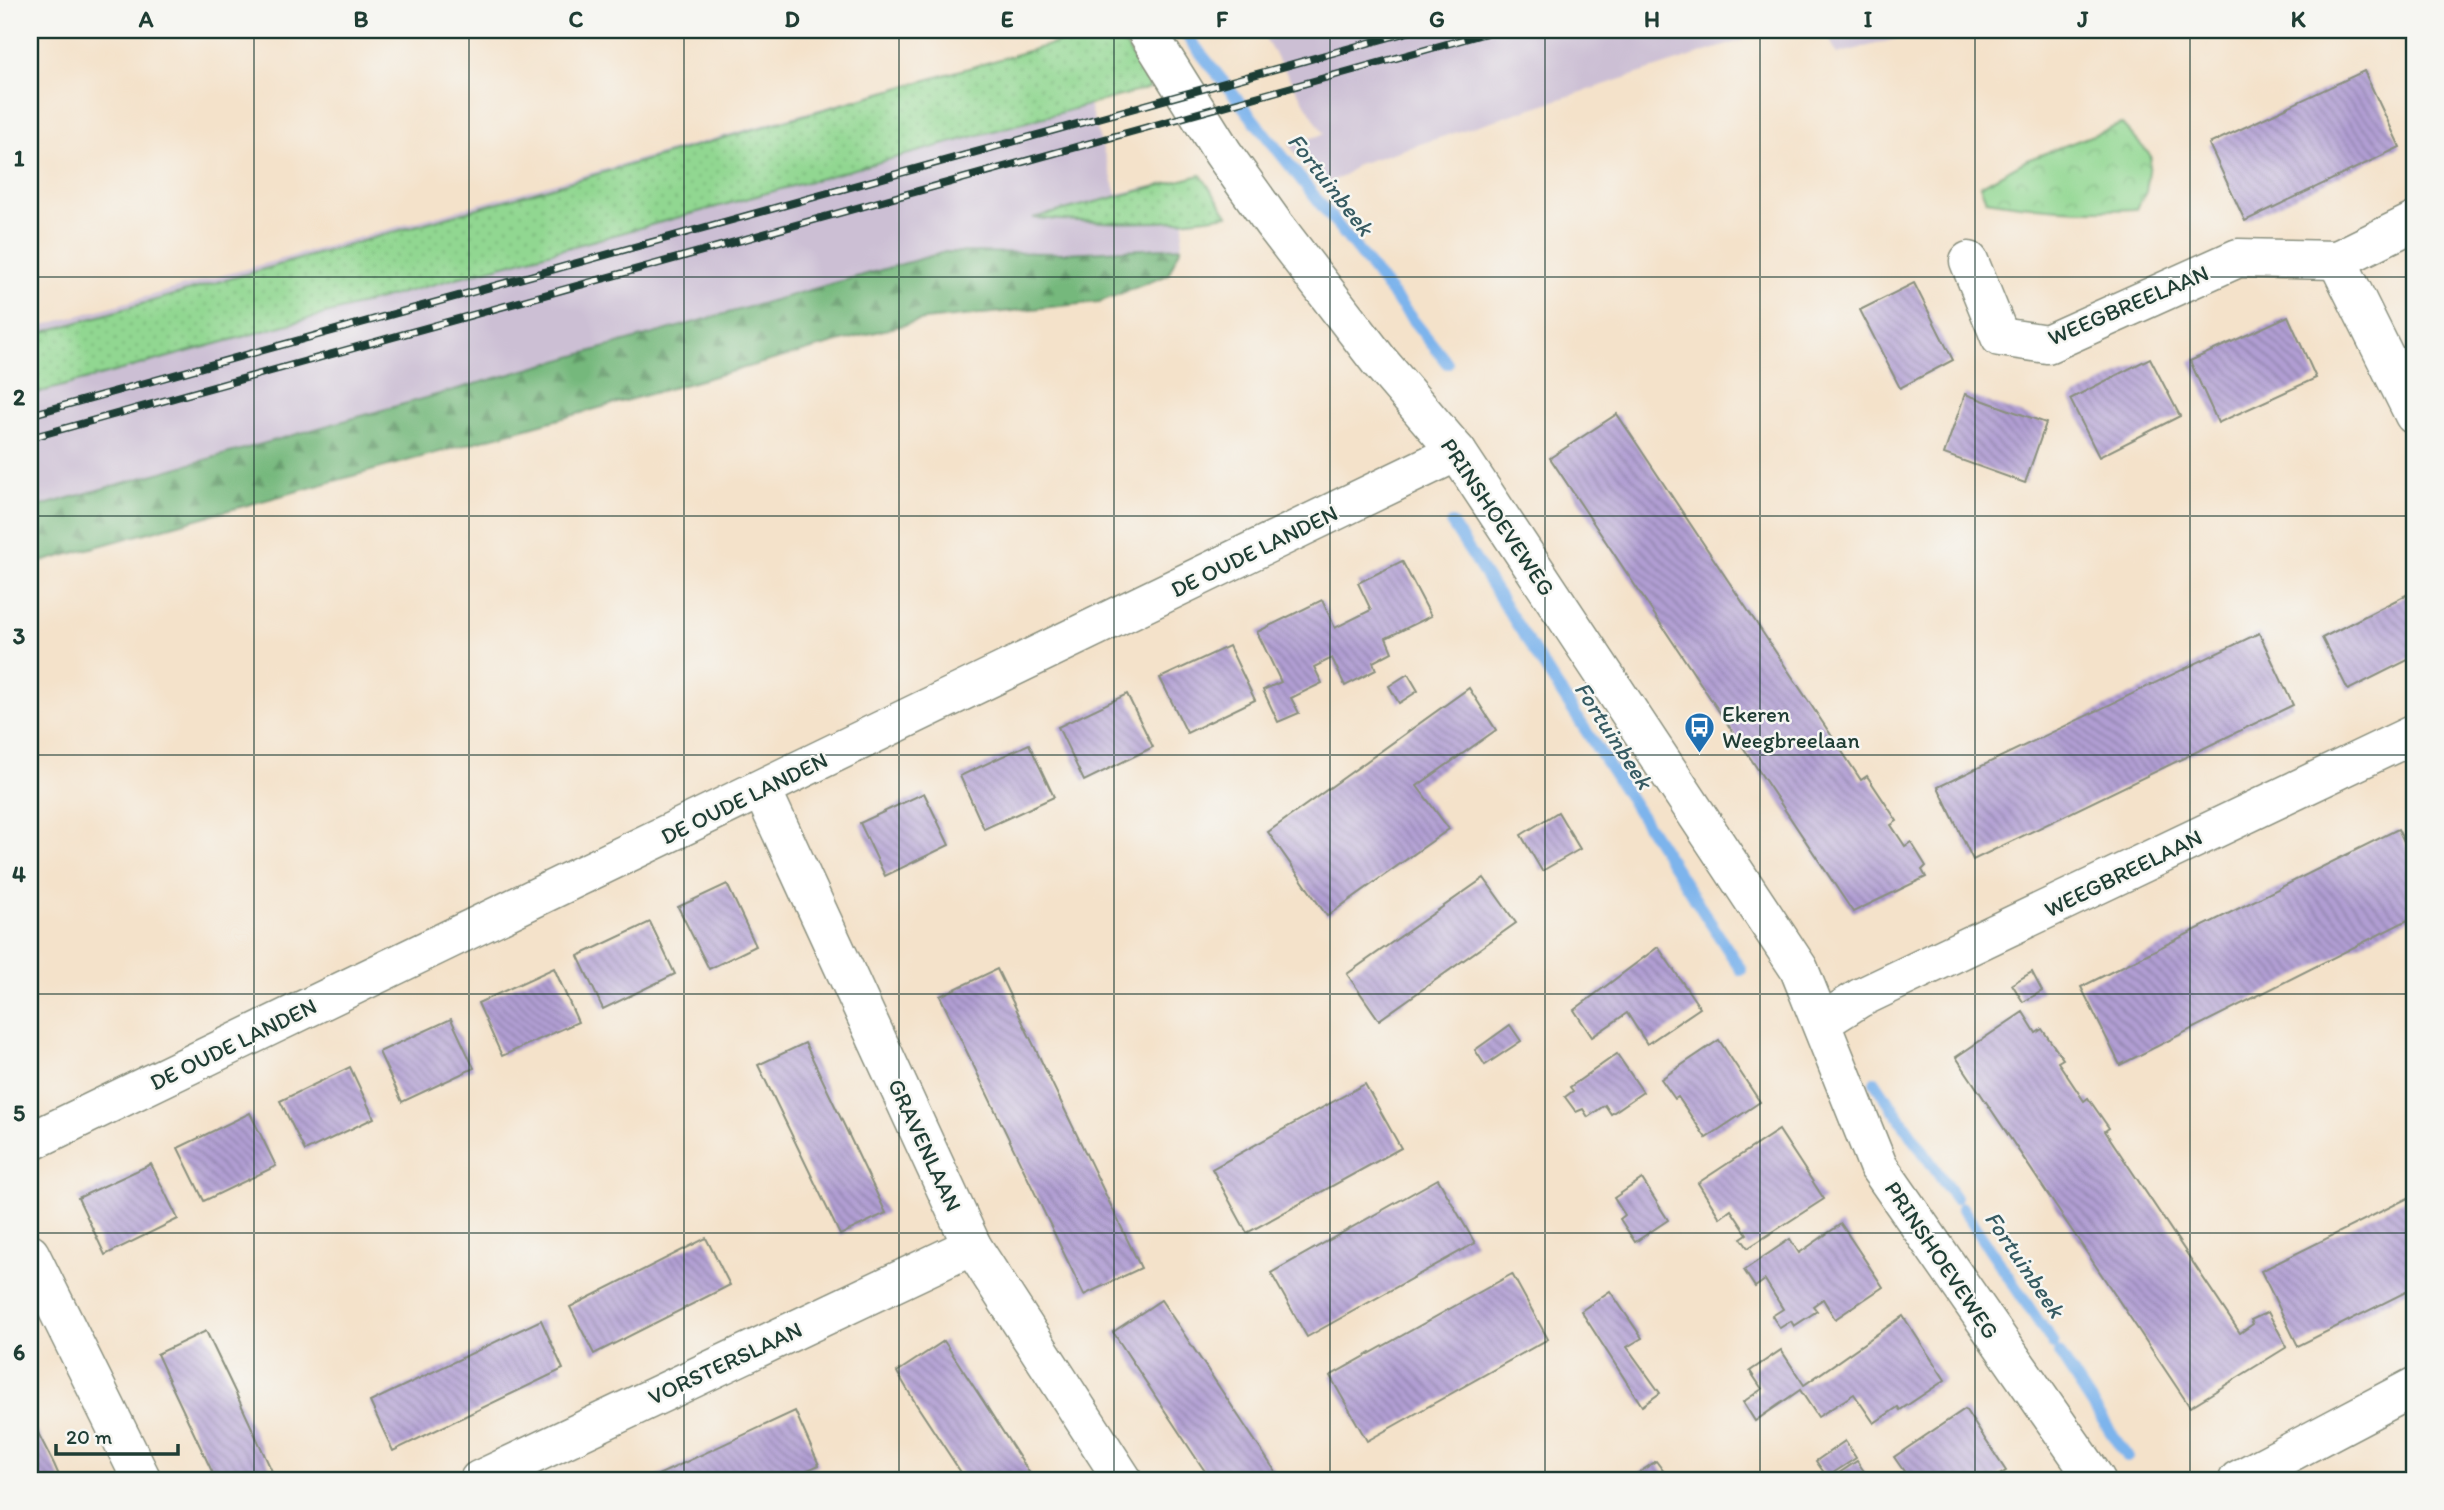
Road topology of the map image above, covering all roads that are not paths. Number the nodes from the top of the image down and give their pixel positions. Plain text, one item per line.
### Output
1 (1146, 30) edge
2 (2414, 222) edge
3 (2337, 260) junction
4 (1969, 261) dead end
5 (2414, 415) edge
6 (1457, 452) junction
7 (2414, 734) edge
8 (762, 790) junction
9 (1828, 1018) junction
10 (30, 1142) edge
11 (972, 1247) junction
12 (30, 1254) edge
13 (2414, 1387) edge
14 (142, 1480) edge
15 (479, 1480) edge
16 (1123, 1480) edge
17 (2096, 1480) edge
18 (2238, 1480) edge

1 - 6 street, PRINSHOEVEWEG
2 - 3 street, WEEGBREELAAN
3 - 4 street, WEEGBREELAAN
3 - 5 street
6 - 8 street, DE OUDE LANDEN
6 - 9 street, PRINSHOEVEWEG
7 - 9 street, WEEGBREELAAN
8 - 10 street, DE OUDE LANDEN
8 - 11 street, GRAVENLAAN
9 - 17 street, PRINSHOEVEWEG
11 - 15 street, VORSTERSLAAN
11 - 16 street, GRAVENLAAN
12 - 14 street
13 - 18 street

